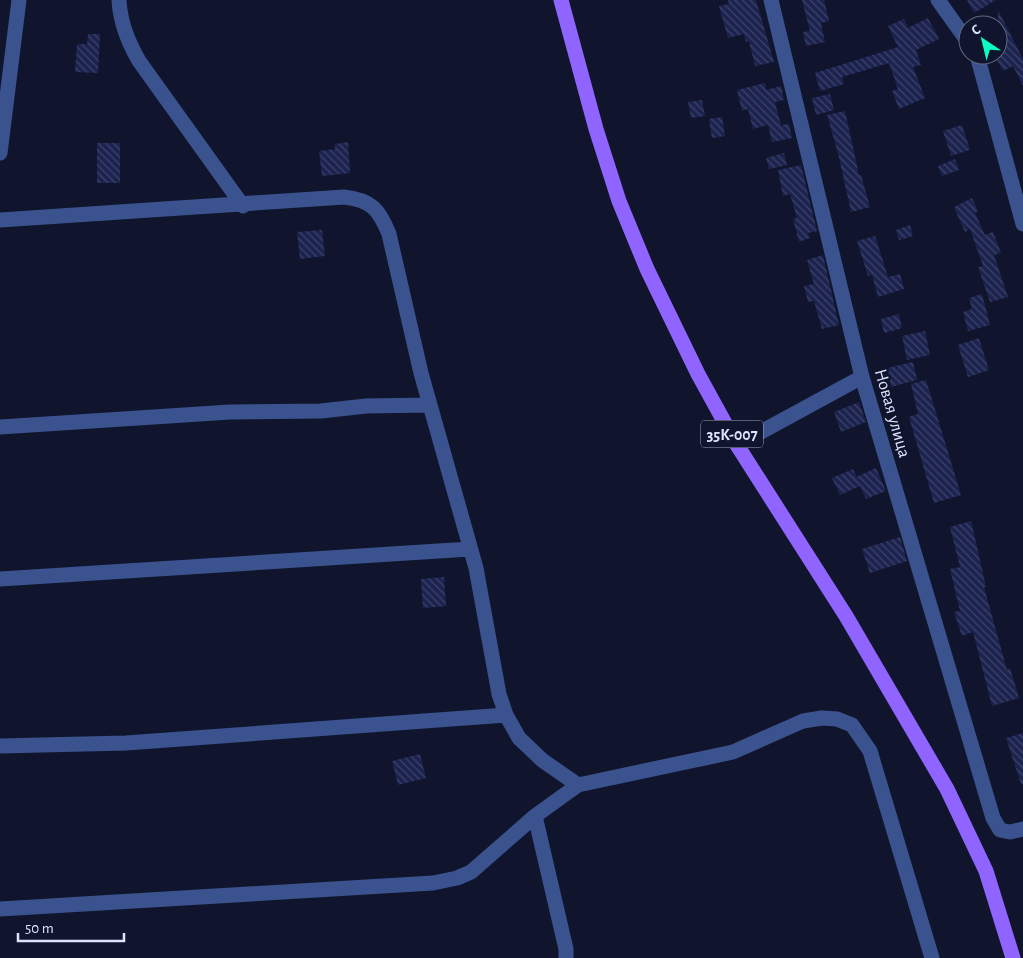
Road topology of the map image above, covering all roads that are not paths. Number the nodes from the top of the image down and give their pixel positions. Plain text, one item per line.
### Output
1 (19, 0) edge
2 (119, 0) edge
3 (562, 0) edge
4 (770, 0) edge
5 (938, 0) edge
6 (958, 28) edge
7 (980, 65) edge
8 (0, 153) edge
9 (242, 206) junction
10 (0, 220) edge
11 (1023, 224) edge
12 (862, 377) junction
13 (430, 405) junction
14 (4, 424) edge
15 (737, 445) junction
16 (470, 549) junction
17 (0, 579) edge
18 (506, 715) junction
19 (0, 746) edge
20 (578, 785) junction
21 (535, 816) junction
22 (1023, 829) edge
23 (0, 909) edge
24 (566, 958) edge
25 (932, 958) edge
26 (1013, 958) edge

1 - 8 street
2 - 9 street
3 - 15 main road, 35К-007
4 - 12 street, Новая улица
5 - 6 street
7 - 11 street
9 - 10 street
9 - 13 street
12 - 15 street
12 - 22 street, Новая улица
13 - 14 street
13 - 16 street
15 - 26 main road, 35К-007
16 - 17 street
16 - 18 street
18 - 19 street
18 - 20 street
20 - 21 street
20 - 25 street
21 - 23 street
21 - 24 street

